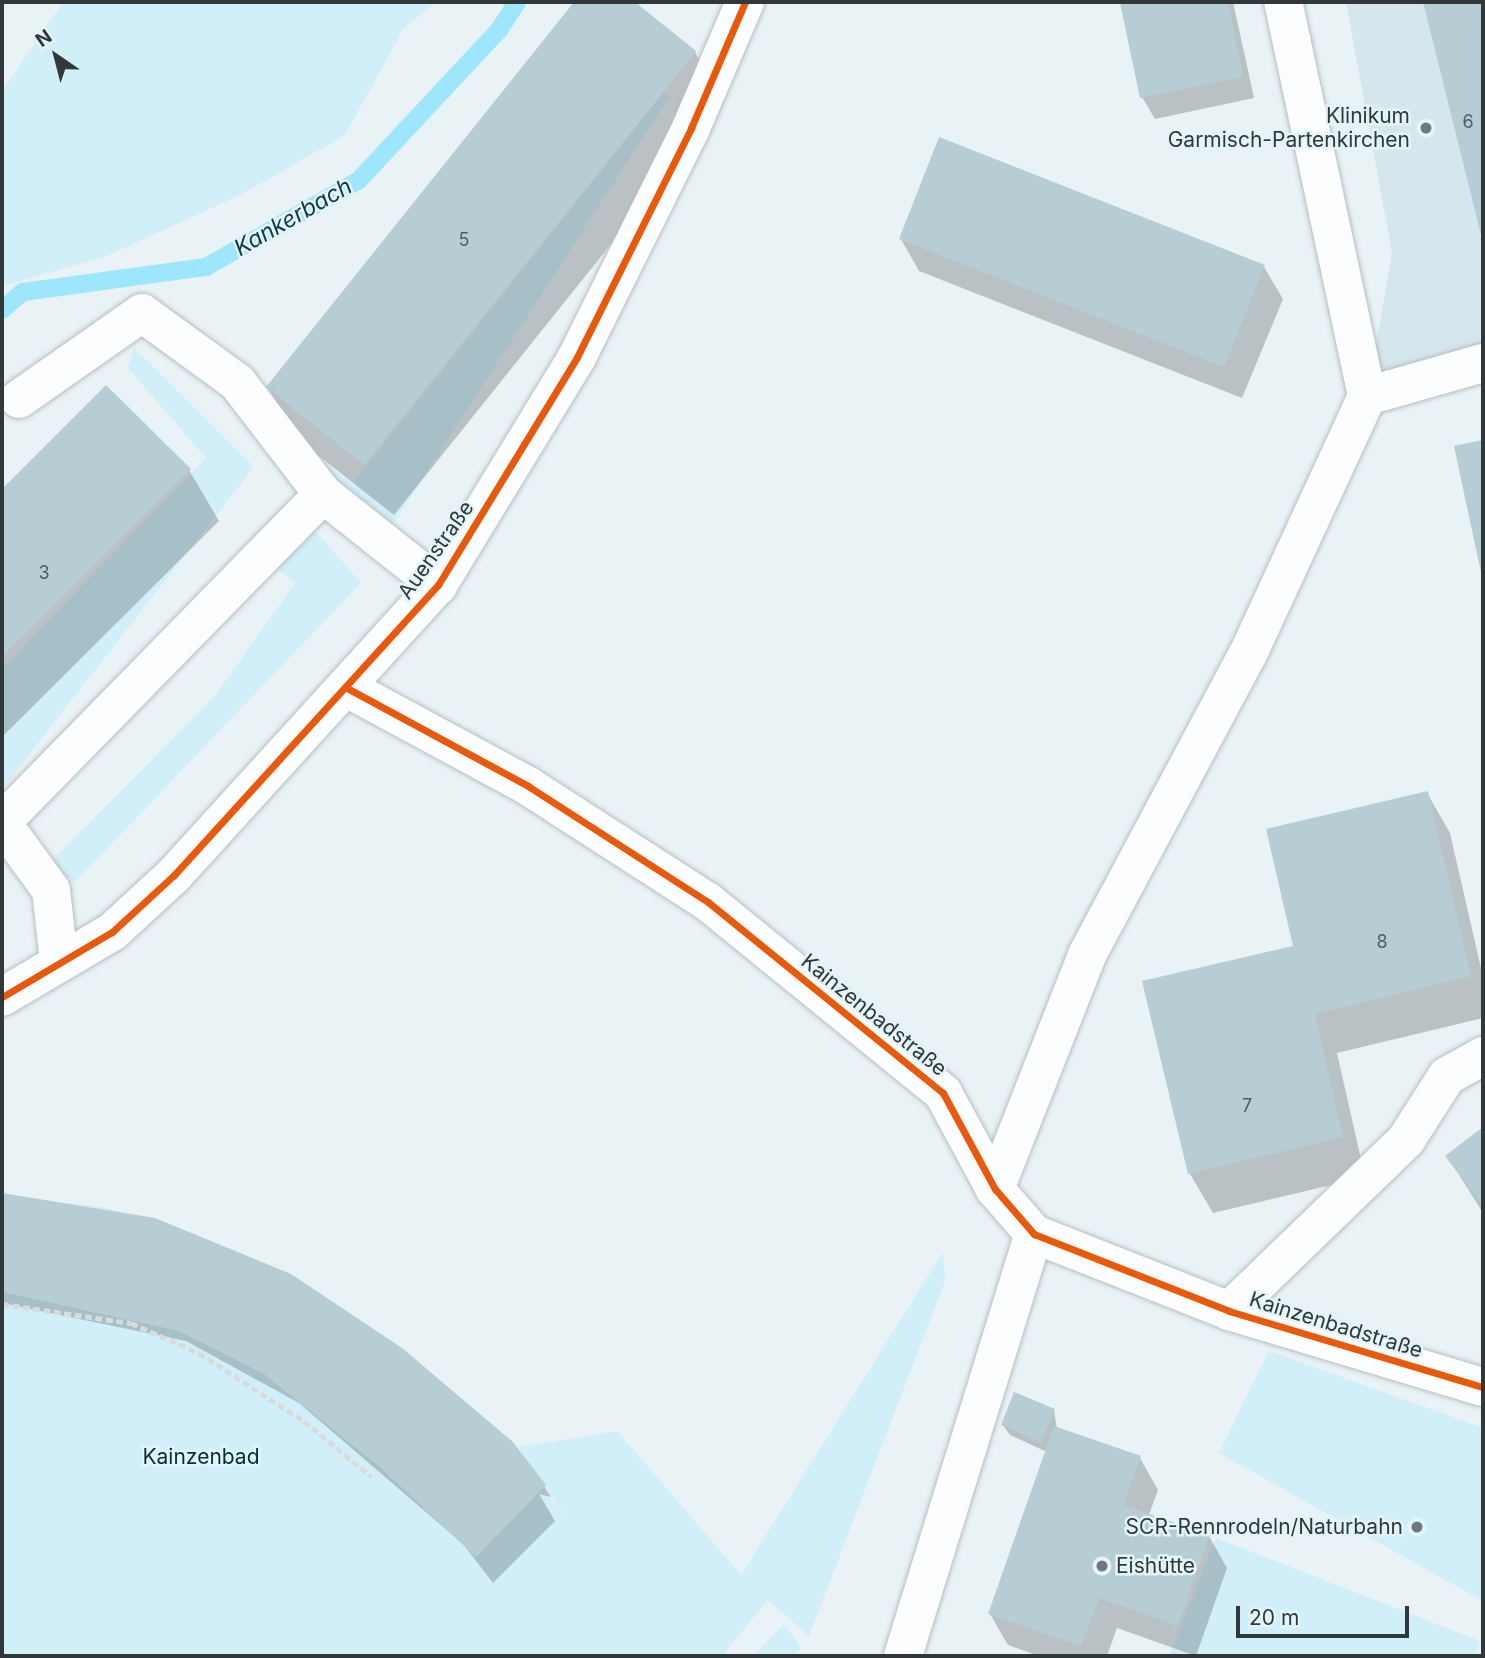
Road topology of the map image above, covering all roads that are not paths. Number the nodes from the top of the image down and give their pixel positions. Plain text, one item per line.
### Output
1 (745, 2) edge
2 (1283, 2) edge
3 (1483, 363) edge
4 (1367, 396) junction
5 (19, 399) dead end
6 (323, 494) junction
7 (438, 585) junction
8 (347, 688) junction
9 (2, 823) edge
10 (59, 961) junction
11 (2, 997) edge
12 (1483, 1056) edge
13 (995, 1189) junction
14 (1034, 1234) junction
15 (1229, 1311) junction
16 (1483, 1387) edge
17 (897, 1653) edge

1 - 7 street, Auenstraße
2 - 4 street
3 - 4 street
4 - 13 street
5 - 6 street
6 - 7 street
6 - 9 street
7 - 8 street, Auenstraße
8 - 10 street, Auenstraße
8 - 13 street, Kainzenbadstraße
9 - 10 street
10 - 11 street, Auenstraße
12 - 15 street
13 - 14 street, Kainzenbadstraße
14 - 15 street, Kainzenbadstraße
14 - 17 street
15 - 16 street, Kainzenbadstraße

